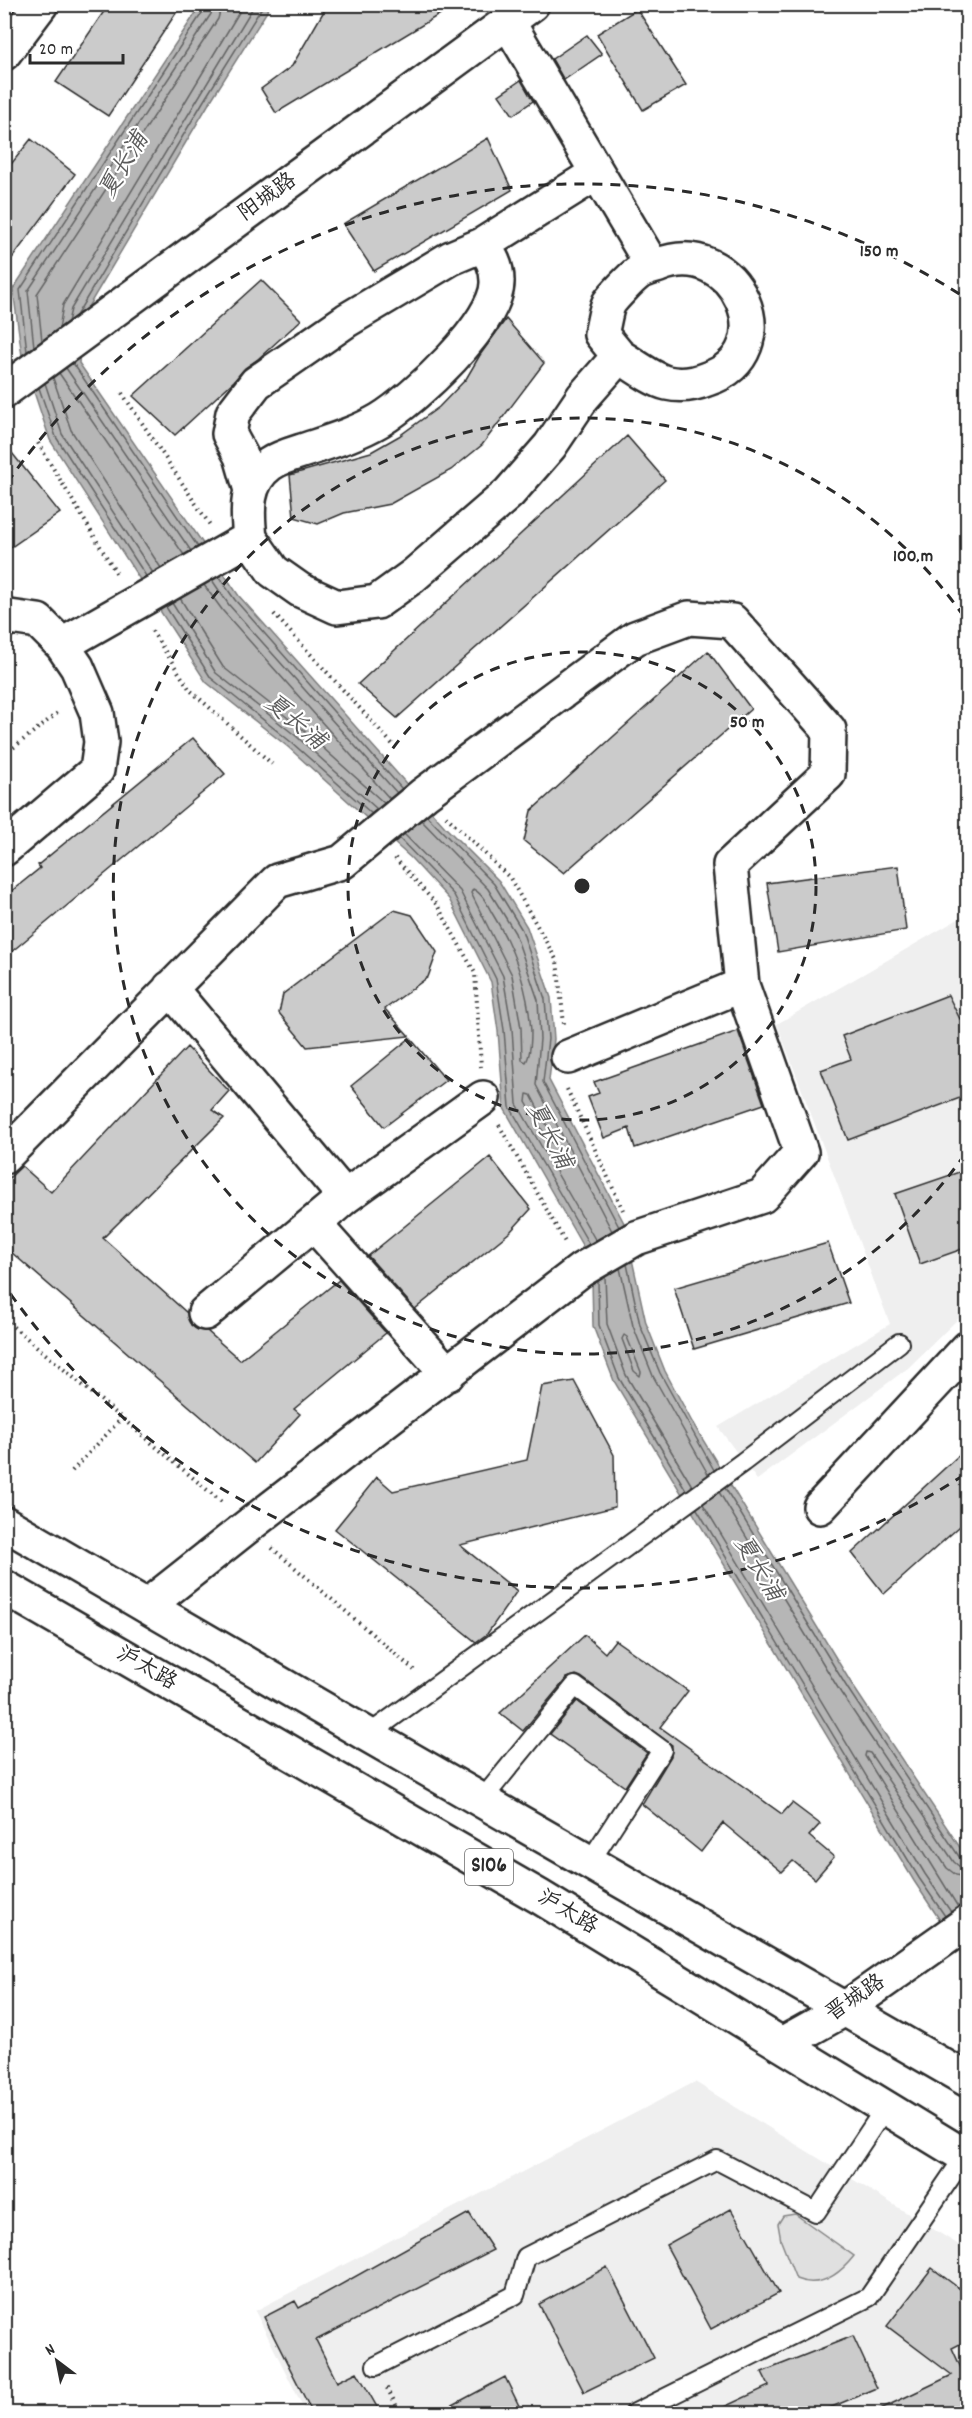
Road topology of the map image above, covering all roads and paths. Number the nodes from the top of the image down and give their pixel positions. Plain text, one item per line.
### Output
1 (41, 4) edge
2 (520, 13) edge
3 (4, 53) edge
4 (597, 173) junction
5 (482, 244) junction
6 (653, 267) junction
7 (619, 356) junction
8 (4, 391) edge
9 (250, 486) junction
10 (238, 545) junction
11 (6, 612) edge
12 (62, 645) junction
13 (87, 690) junction
14 (4, 755) edge
15 (424, 794) junction
16 (375, 836) junction
17 (4, 849) edge
18 (741, 985) junction
19 (170, 988) junction
20 (568, 1057) junction
21 (483, 1098) junction
22 (4, 1157) edge
23 (345, 1197) junction
24 (314, 1224) junction
25 (636, 1238) junction
26 (581, 1270) junction
27 (205, 1313) dead end
28 (5, 1321) edge
29 (899, 1343) dead end
30 (968, 1348) edge
31 (448, 1374) junction
32 (122, 1418) junction
33 (72, 1471) dead end
34 (820, 1507) dead end
35 (4, 1523) edge
36 (248, 1526) junction
37 (4, 1587) edge
38 (147, 1606) junction
39 (434, 1687) junction
40 (368, 1735) junction
41 (481, 1801) junction
42 (589, 1863) junction
43 (968, 1922) edge
44 (843, 2010) junction
45 (782, 2044) junction
46 (968, 2080) edge
47 (885, 2108) junction
48 (966, 2157) edge
49 (376, 2366) dead end
50 (633, 2414) edge

1 - 3 street
2 - 4 street
2 - 8 street, 阳城路
4 - 5 street
4 - 6 street
5 - 9 street
5 - 9 street
6 - 7 street
6 - 7 street
7 - 10 street
9 - 10 street
10 - 12 street
11 - 12 street
12 - 13 street
13 - 14 path
13 - 17 street
15 - 16 street
15 - 18 street
15 - 20 path
16 - 19 street
16 - 21 path
18 - 20 street
18 - 25 street
19 - 22 street
19 - 23 street
20 - 25 path
21 - 23 street
21 - 26 path
23 - 24 street
24 - 27 street
24 - 31 street
25 - 26 street
26 - 31 street
28 - 32 path
29 - 39 lane
30 - 34 street
31 - 36 street
32 - 33 path
32 - 36 path
35 - 38 street, S106
36 - 38 street
36 - 39 path
37 - 45 street, 沪太路 / S106
38 - 40 street, S106
39 - 40 lane
40 - 41 street, S106
41 - 42 street, S106
41 - 42 lane
42 - 44 street, S106
43 - 44 street, 晋城路
44 - 45 street, 晋城路
44 - 46 street, S106
45 - 47 street, 沪太路 / S106
47 - 48 street, 沪太路 / S106
47 - 49 lane
48 - 50 lane

